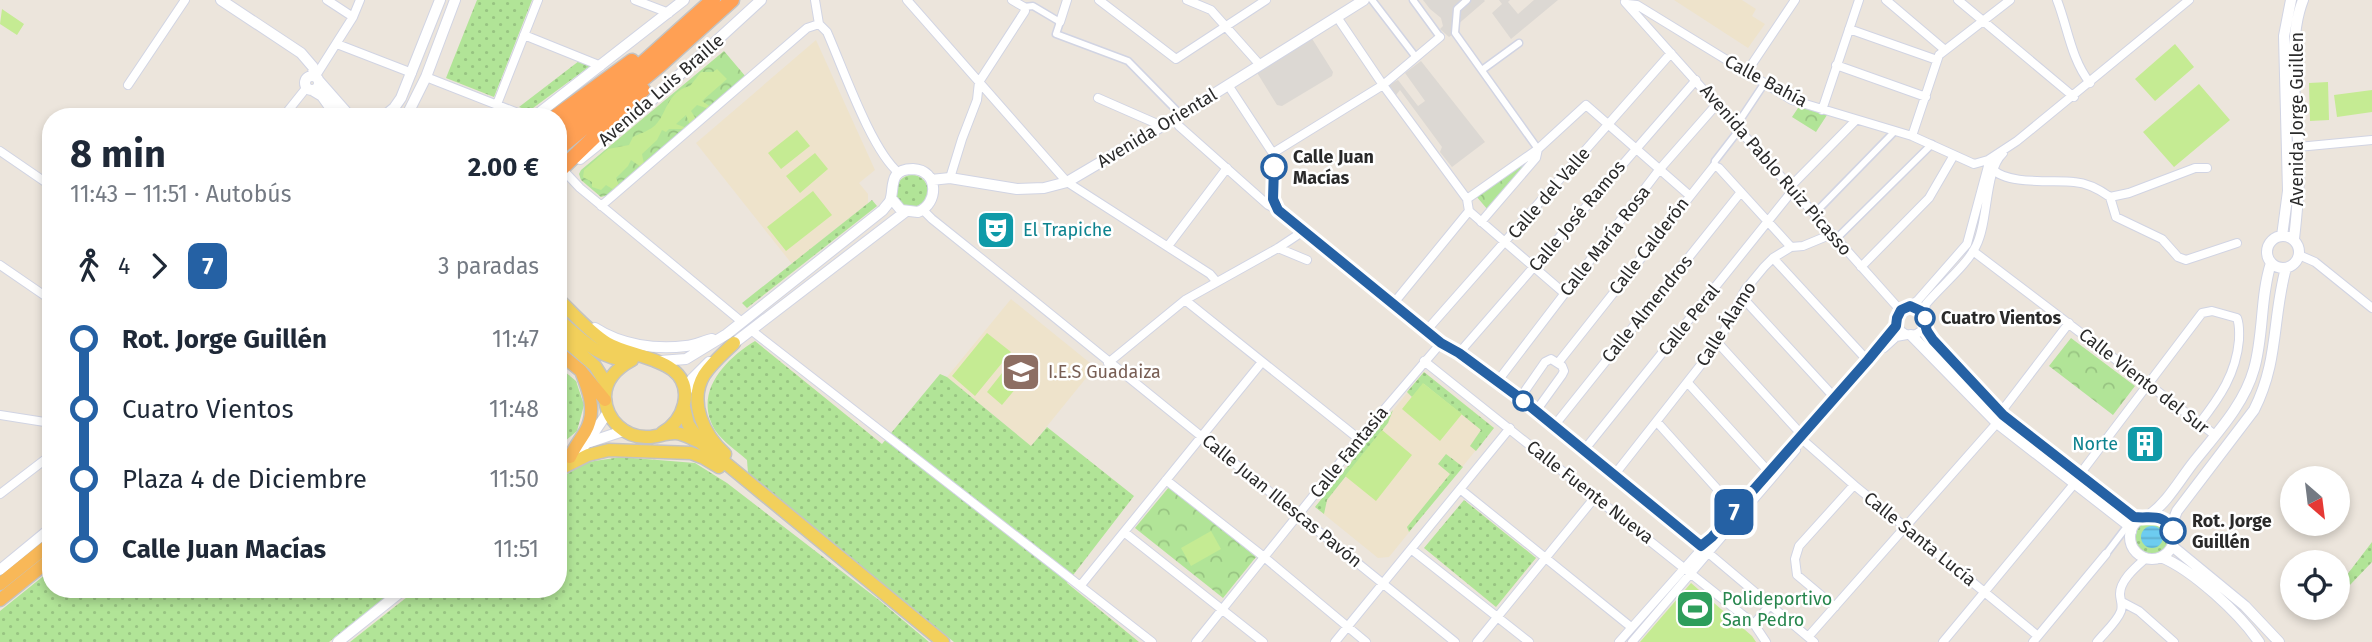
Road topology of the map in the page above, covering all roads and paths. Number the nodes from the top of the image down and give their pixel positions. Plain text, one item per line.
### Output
1 (185, 0) edge
2 (221, 0) edge
3 (327, 0) edge
4 (360, 0) edge
5 (440, 0) edge
6 (455, 0) edge
7 (538, 0) edge
8 (635, 0) edge
9 (684, 0) edge
10 (713, 0) edge
11 (732, 0) edge
12 (761, 0) edge
13 (815, 0) edge
14 (1012, 0) edge
15 (1067, 0) edge
16 (1098, 0) edge
17 (1186, 0) edge
18 (1213, 0) edge
19 (1266, 0) edge
20 (1372, 0) edge
21 (1413, 0) edge
22 (1467, 0) edge
23 (1795, 0) edge
24 (1859, 0) edge
25 (1886, 0) edge
26 (1958, 0) edge
27 (2010, 0) edge
28 (2057, 0) edge
29 (2189, 0) edge
30 (2291, 0) edge
31 (2303, 0) edge
32 (909, 1) edge
33 (1360, 1) edge
34 (1625, 2) edge
35 (1897, 3) edge
36 (1024, 7) junction
37 (1211, 10) junction
38 (669, 13) junction
39 (353, 17) junction
40 (1337, 17) junction
41 (693, 18) junction
42 (1661, 20) junction
43 (1983, 20) junction
44 (1060, 22) junction
45 (819, 24) junction
46 (1227, 27) junction
47 (1849, 29) junction
48 (1650, 30) junction
49 (524, 35) junction
50 (692, 37) junction
51 (1440, 37) joint
52 (1519, 43) dead end
53 (337, 44) junction
54 (1945, 50) junction
55 (1671, 53) junction
56 (1415, 56) junction
57 (1937, 60) junction
58 (1261, 65) junction
59 (1836, 65) junction
60 (601, 66) junction
61 (1482, 70) junction
62 (412, 73) junction
63 (1746, 73) junction
64 (426, 77) junction
65 (1696, 80) junction
66 (312, 82) junction
67 (979, 82) junction
68 (2090, 83) junction
69 (1764, 84) junction
70 (128, 85) dead end
71 (1228, 85) junction
72 (1382, 85) junction
73 (1926, 97) junction
74 (2074, 97) junction
75 (1098, 98) dead end
76 (497, 104) junction
77 (1717, 104) junction
78 (290, 108) edge
79 (331, 108) edge
80 (341, 108) edge
81 (394, 108) edge
82 (410, 108) edge
83 (507, 108) edge
84 (546, 108) edge
85 (567, 108) edge
86 (1822, 110) junction
87 (1178, 117) junction
88 (1856, 120) junction
89 (567, 125) edge
90 (1608, 125) junction
91 (1162, 126) junction
92 (1738, 128) junction
93 (1895, 131) junction
94 (1912, 136) junction
95 (2372, 140) edge
96 (567, 141) edge
97 (1932, 144) junction
98 (2298, 147) junction
99 (1538, 149) junction
100 (1634, 149) junction
101 (0, 150) edge
102 (1273, 153) junction
103 (1954, 155) junction
104 (1987, 163) junction
105 (567, 166) edge
106 (1714, 166) junction
107 (567, 168) edge
108 (1227, 168) junction
109 (2207, 168) dead end
110 (1659, 170) junction
111 (900, 173) junction
112 (567, 178) edge
113 (950, 178) junction
114 (42, 180) edge
115 (931, 180) junction
116 (1067, 182) junction
117 (1791, 188) junction
118 (1981, 189) junction
119 (1741, 192) junction
120 (1689, 195) junction
121 (2110, 197) junction
122 (891, 198) junction
123 (1467, 199) junction
124 (601, 206) junction
125 (923, 210) junction
126 (1278, 210) junction
127 (1469, 211) junction
128 (905, 212) junction
129 (1814, 214) junction
130 (1768, 220) junction
131 (1481, 222) junction
132 (1302, 232) junction
133 (1834, 236) junction
134 (2282, 236) junction
135 (2294, 239) junction
136 (1504, 243) junction
137 (2238, 243) dead end
138 (1168, 246) junction
139 (1791, 247) junction
140 (1278, 248) junction
141 (1973, 251) junction
142 (2299, 255) junction
143 (1773, 258) junction
144 (1307, 260) dead end
145 (2271, 262) junction
146 (0, 265) edge
147 (1534, 267) junction
148 (1861, 267) junction
149 (2286, 268) junction
150 (1216, 281) junction
151 (1564, 293) junction
152 (42, 294) edge
153 (1742, 297) junction
154 (1185, 300) junction
155 (1393, 304) junction
156 (567, 307) edge
157 (2372, 308) edge
158 (1904, 309) junction
159 (1924, 318) junction
160 (581, 320) junction
161 (742, 322) junction
162 (1897, 323) junction
163 (2069, 324) junction
164 (567, 327) edge
165 (751, 330) junction
166 (1426, 331) junction
167 (1909, 335) junction
168 (720, 338) junction
169 (567, 342) edge
170 (734, 343) junction
171 (1441, 343) junction
172 (1718, 344) junction
173 (1459, 353) junction
174 (567, 359) edge
175 (639, 359) junction
176 (1868, 360) junction
177 (660, 361) junction
178 (1424, 361) junction
179 (1262, 362) junction
180 (1108, 363) junction
181 (1558, 363) junction
182 (581, 371) junction
183 (1497, 382) junction
184 (1688, 383) junction
185 (2148, 384) junction
186 (607, 385) junction
187 (1520, 398) junction
188 (1835, 398) junction
189 (684, 401) junction
190 (606, 406) junction
191 (1536, 411) junction
192 (0, 415) edge
193 (1999, 418) junction
194 (42, 422) edge
195 (1657, 422) junction
196 (2199, 424) junction
197 (1554, 426) junction
198 (1510, 428) junction
199 (623, 431) junction
200 (659, 435) junction
201 (1202, 435) junction
202 (2215, 435) junction
203 (1803, 438) junction
204 (1359, 439) junction
205 (700, 442) junction
206 (586, 444) junction
207 (1585, 449) junction
208 (570, 457) junction
209 (567, 460) edge
210 (42, 462) edge
211 (567, 464) edge
212 (736, 472) junction
213 (1769, 472) junction
214 (1615, 474) junction
215 (2077, 479) junction
216 (1166, 480) junction
217 (1854, 485) junction
218 (1460, 489) junction
219 (0, 494) edge
220 (1596, 496) junction
221 (1736, 510) junction
222 (1299, 514) junction
223 (2146, 517) junction
224 (2171, 526) junction
225 (1904, 527) junction
226 (2129, 529) junction
227 (1124, 531) junction
228 (42, 535) edge
229 (2172, 546) junction
230 (1411, 549) junction
231 (1705, 549) junction
232 (42, 550) edge
233 (2106, 554) joint
234 (1264, 557) junction
235 (2161, 557) junction
236 (2146, 558) junction
237 (1546, 559) junction
238 (42, 566) edge
239 (0, 570) edge
240 (1687, 570) junction
241 (1383, 583) junction
242 (0, 584) edge
243 (1081, 585) junction
244 (1986, 592) junction
245 (393, 598) edge
246 (0, 600) edge
247 (2122, 602) junction
248 (1769, 606) junction
249 (1835, 607) junction
250 (1222, 609) junction
251 (1497, 617) junction
252 (1754, 624) junction
253 (1348, 627) junction
254 (1632, 627) junction
255 (1811, 639) edge
256 (2036, 639) edge
257 (338, 642) edge
258 (943, 642) edge
259 (1152, 642) edge
260 (1196, 642) edge
261 (1263, 642) edge
262 (1335, 642) edge
263 (1366, 642) edge
264 (1455, 642) edge
265 (1477, 642) edge
266 (1529, 642) edge
267 (1619, 642) edge
268 (1632, 642) edge
269 (1766, 642) edge
270 (1944, 642) edge
271 (2097, 642) edge
272 (2174, 642) edge
273 (2259, 642) edge
274 (2279, 642) edge

1 - 70 street
2 - 66 street
3 - 39 street
4 - 39 street
5 - 62 street
6 - 64 street
7 - 49 street
8 - 38 street
9 - 38 street
10 - 41 highway
11 - 50 highway
12 - 107 street, Avenida Luis Braille
13 - 45 street
14 - 36 street
15 - 44 street
16 - 46 street
17 - 37 street
18 - 37 street
19 - 46 street
20 - 56 street
21 - 51 street
22 - 61 street
23 - 63 street
24 - 47 street
25 - 35 street
26 - 43 street
27 - 43 street
28 - 68 street
29 - 68 street
30 - 134 street, Avenida Jorge Guillen
31 - 98 street, Avenida Jorge Guillen
32 - 67 street
33 - 40 street, Avenida Oriental
34 - 42 street, Calle Bahía
34 - 48 street, Avenida Pablo Ruiz Picasso
35 - 54 street
36 - 44 street
36 - 67 street
37 - 46 street
38 - 60 street
39 - 53 street
40 - 58 street, Avenida Oriental
40 - 72 street
41 - 85 highway
41 - 89 highway
42 - 48 street
42 - 63 street, Calle Bahía
43 - 54 street
43 - 74 street
44 - 87 street
45 - 111 street
45 - 124 street
46 - 58 street
47 - 57 street
47 - 59 street
48 - 55 street, Avenida Pablo Ruiz Picasso
49 - 60 street
49 - 76 street
50 - 96 highway
50 - 105 highway
51 - 56 street
52 - 61 street
53 - 62 street
53 - 66 street
54 - 57 street
55 - 65 street, Avenida Pablo Ruiz Picasso
55 - 90 street, Calle del Valle
56 - 72 street
57 - 73 street
58 - 71 street, Avenida Oriental
59 - 73 street
59 - 86 street
60 - 84 street
61 - 99 street
62 - 81 street
63 - 69 street, Calle Bahía
64 - 76 street
64 - 82 street
65 - 77 street, Avenida Pablo Ruiz Picasso
65 - 100 street, Calle José Ramos
66 - 78 street
66 - 79 street
66 - 80 street
67 - 113 street
67 - 116 street
68 - 74 street
69 - 86 street, Calle Bahía
69 - 92 street, Calle Calderón
71 - 87 street, Avenida Oriental
71 - 102 street
72 - 102 street
72 - 123 street
73 - 94 street
74 - 104 street
75 - 91 street
76 - 83 street
77 - 92 street, Avenida Pablo Ruiz Picasso
77 - 110 street, Calle María Rosa
86 - 88 street, Calle Bahía
87 - 91 street, Avenida Oriental
87 - 108 street, Calle Fuente Nueva
88 - 93 street, Calle Bahía
88 - 117 street, Calle Peral
90 - 99 street
90 - 100 street
90 - 136 street, Calle del Valle
91 - 116 street, Avenida Oriental
92 - 106 street, Calle Calderón
92 - 117 street, Avenida Pablo Ruiz Picasso
93 - 94 street, Calle Bahía
93 - 129 street
94 - 97 street, Calle Bahía
95 - 98 street
97 - 103 street, Calle Bahía
97 - 133 street
98 - 135 street, Avenida Jorge Guillen
99 - 123 street
99 - 131 street
100 - 110 street
100 - 147 street, Calle José Ramos
101 - 114 street
102 - 126 street
103 - 104 street, Calle Bahía
103 - 148 street
104 - 118 street
104 - 118 street
104 - 121 street, Calle Bahía
104 - 141 street
106 - 119 street
106 - 120 street, Calle Calderón
108 - 126 street, Calle Fuente Nueva
108 - 138 street
109 - 121 street
110 - 120 street
110 - 151 street, Calle María Rosa
111 - 115 street, Avenida Oriental
111 - 122 street
112 - 124 street
113 - 115 street, Avenida Oriental
113 - 116 street, Avenida Oriental
115 - 125 street
116 - 138 street
117 - 129 street, Avenida Pablo Ruiz Picasso
117 - 130 street, Calle Peral
118 - 158 street
119 - 130 street
119 - 197 street, Calle Almendros
120 - 181 street, Calle Calderón
121 - 137 street
122 - 128 street
122 - 161 street
123 - 127 street
124 - 161 street
125 - 128 street
125 - 180 street, Calle Juan Illescas Pavón
126 - 132 street, Calle Fuente Nueva
127 - 131 street
127 - 155 street
128 - 165 street
129 - 133 street, Avenida Pablo Ruiz Picasso
130 - 139 street
130 - 207 street, Calle Peral
131 - 136 street
132 - 140 street
132 - 155 street, Calle Fuente Nueva
133 - 139 street, Calle Álamo
133 - 148 street, Avenida Pablo Ruiz Picasso
134 - 135 street
134 - 145 street
135 - 142 street
136 - 147 street
136 - 166 street, Calle del Valle
138 - 150 street
139 - 143 street, Calle Álamo
140 - 144 street
140 - 150 street
141 - 159 street
141 - 163 street, Calle Viento del Sur
142 - 149 street
142 - 157 street
143 - 153 street, Calle Álamo
143 - 176 street
145 - 149 street
145 - 202 street
146 - 152 street
147 - 151 street
147 - 173 street, Calle José Ramos
148 - 158 street, Avenida Pablo Ruiz Picasso
149 - 224 street
150 - 154 street
151 - 183 street, Calle María Rosa
153 - 172 street, Calle Álamo
153 - 188 street
154 - 179 street
154 - 180 street
155 - 166 street, Calle Fuente Nueva
156 - 160 main road
158 - 159 street, Avenida Pablo Ruiz Picasso
158 - 162 street
159 - 167 street
159 - 193 street
160 - 168 street
160 - 175 main road
161 - 168 street
162 - 167 street
162 - 176 street
163 - 185 street, Calle Viento del Sur
163 - 193 street
164 - 175 main road
165 - 170 street
165 - 243 street
166 - 171 street, Calle Fuente Nueva
167 - 193 street
167 - 203 street
168 - 177 street
169 - 186 main road
170 - 189 street
170 - 212 main road
171 - 173 street, Calle Fuente Nueva
171 - 178 street, Calle Fantasia
172 - 184 street, Calle Álamo
172 - 203 street, Calle Santa Lucía
173 - 183 street, Calle Fuente Nueva
174 - 182 highway
175 - 177 main road
175 - 186 main road
176 - 188 street
177 - 189 main road
178 - 198 street, Calle Fuente Nueva
178 - 204 street, Calle Fantasia
179 - 201 street
179 - 204 street
180 - 201 street, Calle Juan Illescas Pavón
181 - 187 street
181 - 191 street
182 - 190 highway
182 - 208 highway
183 - 187 street, Calle Fuente Nueva
184 - 195 street, Calle Álamo
184 - 213 street
185 - 196 street, Calle Viento del Sur
185 - 196 street
185 - 215 street
186 - 190 main road
187 - 191 street, Calle Fuente Nueva
188 - 203 street
189 - 200 main road
189 - 205 main road
190 - 199 main road
190 - 206 street
191 - 197 street, Calle Fuente Nueva
192 - 194 street
193 - 215 street
193 - 225 street
195 - 214 street, Calle Álamo
195 - 221 street
196 - 202 street, Calle Viento del Sur
197 - 207 street, Calle Fuente Nueva
198 - 218 street
198 - 220 street, Calle Fuente Nueva
199 - 200 main road
199 - 206 street
200 - 205 main road
201 - 216 street
201 - 222 street, Calle Juan Illescas Pavón
202 - 223 street
203 - 213 street
203 - 217 street, Calle Santa Lucía
203 - 231 street
204 - 222 street, Calle Fantasia
205 - 212 main road
206 - 208 street
207 - 214 street, Calle Fuente Nueva
208 - 209 street
210 - 219 street
211 - 212 main road
212 - 258 main road
213 - 221 street
214 - 231 street, Calle Fuente Nueva
215 - 223 street
215 - 226 street
215 - 244 street
216 - 227 street
216 - 234 street
217 - 225 street, Calle Santa Lucía
217 - 249 street
218 - 230 street
218 - 237 street
220 - 237 street
220 - 240 street, Calle Fuente Nueva
221 - 231 street
222 - 234 street, Calle Fantasia
222 - 241 street, Calle Juan Illescas Pavón
223 - 224 street
223 - 226 street
224 - 229 street
225 - 244 street, Calle Santa Lucía
225 - 249 street
226 - 233 street
226 - 236 street
227 - 243 street
227 - 250 street
228 - 239 street
229 - 235 street
229 - 274 street
230 - 241 street
230 - 251 street
231 - 240 street
231 - 248 street, Calle Fuente Nueva
232 - 242 highway
233 - 256 street
234 - 250 street, Calle Fantasia
234 - 253 street
235 - 236 street
235 - 273 street
236 - 247 street
237 - 251 street
237 - 254 street
238 - 246 highway
240 - 252 street, Calle Fuente Nueva
240 - 254 street
240 - 268 street
241 - 253 street
241 - 264 street, Calle Juan Illescas Pavón
243 - 259 street
244 - 256 street, Calle Santa Lucía
244 - 270 street
245 - 257 street
247 - 271 street
247 - 272 street
248 - 252 street
248 - 255 street, Calle Fuente Nueva
249 - 255 street
250 - 260 street, Calle Fantasia
250 - 261 street
251 - 265 street
251 - 266 street
252 - 269 street, Calle Fuente Nueva
253 - 262 street
253 - 263 street
254 - 267 street

